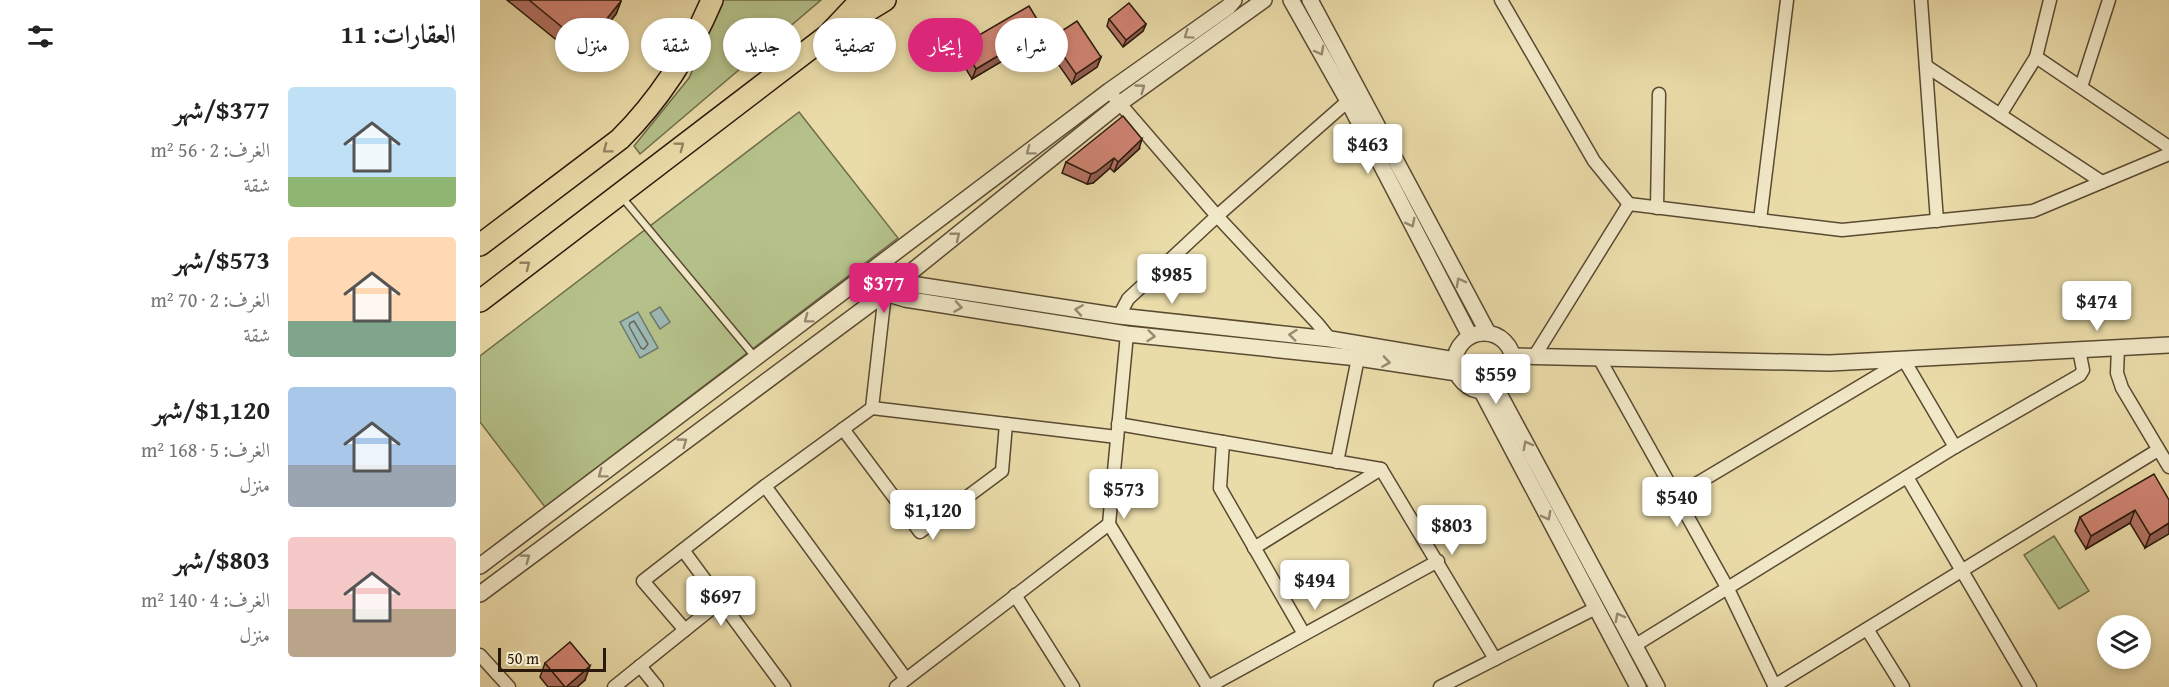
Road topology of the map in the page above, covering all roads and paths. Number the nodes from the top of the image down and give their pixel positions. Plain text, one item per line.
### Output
1 (712, 0) edge
2 (861, 0) edge
3 (885, 0) edge
4 (1234, 0) edge
5 (1264, 0) edge
6 (1291, 0) edge
7 (1310, 0) edge
8 (1501, 0) edge
9 (1787, 0) edge
10 (1921, 0) edge
11 (2050, 0) edge
12 (2109, 0) edge
13 (844, 18) edge
14 (856, 18) edge
15 (813, 46) edge
16 (2036, 57) junction
17 (1926, 66) junction
18 (2081, 87) junction
19 (1109, 91) junction
20 (1659, 94) dead end
21 (1348, 102) junction
22 (1119, 104) junction
23 (2000, 115) junction
24 (2169, 147) edge
25 (2169, 154) edge
26 (2102, 182) junction
27 (619, 193) junction
28 (1629, 204) junction
29 (1657, 208) junction
30 (1217, 216) junction
31 (1760, 220) junction
32 (1936, 221) junction
33 (480, 245) edge
34 (882, 264) junction
35 (867, 274) junction
36 (898, 282) junction
37 (885, 293) junction
38 (480, 301) edge
39 (1119, 316) junction
40 (1488, 333) junction
41 (1127, 334) junction
42 (1470, 336) junction
43 (1330, 339) junction
44 (2169, 345) edge
45 (2118, 348) junction
46 (2079, 350) junction
47 (1512, 356) junction
48 (1534, 357) junction
49 (756, 358) junction
50 (1358, 358) junction
51 (1599, 358) junction
52 (1904, 360) junction
53 (1456, 366) junction
54 (1488, 389) junction
55 (873, 408) junction
56 (1006, 424) junction
57 (1118, 424) junction
58 (843, 429) junction
59 (1117, 437) junction
60 (1223, 442) junction
61 (1955, 447) junction
62 (2158, 450) junction
63 (1337, 462) junction
64 (2169, 467) edge
65 (1382, 469) junction
66 (1907, 477) junction
67 (765, 486) junction
68 (1676, 496) junction
69 (1109, 524) junction
70 (1254, 548) junction
71 (683, 550) junction
72 (1438, 561) junction
73 (480, 566) edge
74 (1962, 571) junction
75 (1728, 589) junction
76 (480, 594) edge
77 (1016, 595) junction
78 (721, 601) junction
79 (1596, 608) junction
80 (1867, 629) junction
81 (685, 630) junction
82 (1304, 634) junction
83 (1635, 646) junction
84 (480, 655) edge
85 (1495, 659) junction
86 (640, 666) junction
87 (901, 683) edge
88 (509, 687) edge
89 (614, 687) edge
90 (657, 687) edge
91 (784, 687) edge
92 (1073, 687) edge
93 (1208, 687) edge
94 (1440, 687) edge
95 (1638, 687) edge
96 (1657, 687) edge
97 (1774, 687) edge
98 (1903, 687) edge
99 (2030, 687) edge

1 -> 33 highway
2 - 13 highway
3 - 14 highway
4 -> 19 street
22 -> 5 street
6 -> 21 street
40 -> 7 street
8 - 28 street
9 - 31 street
10 - 17 street
11 - 16 street
12 - 18 street
27 -> 15 highway
16 - 18 street
16 - 23 street
17 - 23 street
17 - 32 street
18 - 24 street
19 - 22 street
19 -> 34 street
20 - 29 street
21 - 30 street
21 -> 42 street
22 - 30 street
36 -> 22 street
23 - 26 street
25 - 26 street
26 - 32 street
38 -> 27 highway
27 - 49 lane
28 - 29 street
28 - 48 street
29 - 31 street
30 - 39 street
30 - 43 street
31 - 32 street
34 - 35 street
34 - 36 street
35 - 37 street
35 -> 49 street
36 - 37 street
39 -> 36 street
37 -> 41 street
37 - 55 street
76 -> 37 street
43 -> 39 street
40 - 42 street
40 - 47 street
41 -> 50 street
41 - 57 street
42 - 53 street
43 - 53 street
44 - 45 street
45 - 46 street
45 - 62 street
46 - 52 street
46 - 61 street
47 - 48 street
47 - 54 street
48 - 51 street
49 -> 73 street
50 -> 53 street
50 - 63 street
51 - 52 street
51 - 68 street
52 - 61 street
52 - 68 street
53 - 54 street
54 -> 79 street
83 -> 54 street
55 - 56 street
55 - 58 street
56 - 58 street
56 - 59 street
57 - 59 street
57 - 60 street
58 - 67 street
59 - 69 street
60 - 63 street
60 - 70 street
61 - 66 street
62 - 64 street
62 - 74 street
63 - 65 street
65 - 70 street
65 - 72 street
66 - 74 street
66 - 75 street
67 - 71 street
67 - 87 street
68 - 75 street
69 - 77 street
69 - 93 street
70 - 82 street
71 - 78 street
71 - 81 street
72 - 82 street
72 - 85 street
74 - 80 street
74 - 99 street
75 - 83 street
75 - 97 street
77 - 87 street
77 - 92 street
78 - 81 street
78 - 91 street
79 - 85 street
79 - 95 street
80 - 97 street
80 - 98 street
81 - 86 street
82 - 93 street
83 - 96 street
84 - 88 street
85 - 94 street
86 - 89 street
86 - 90 street

